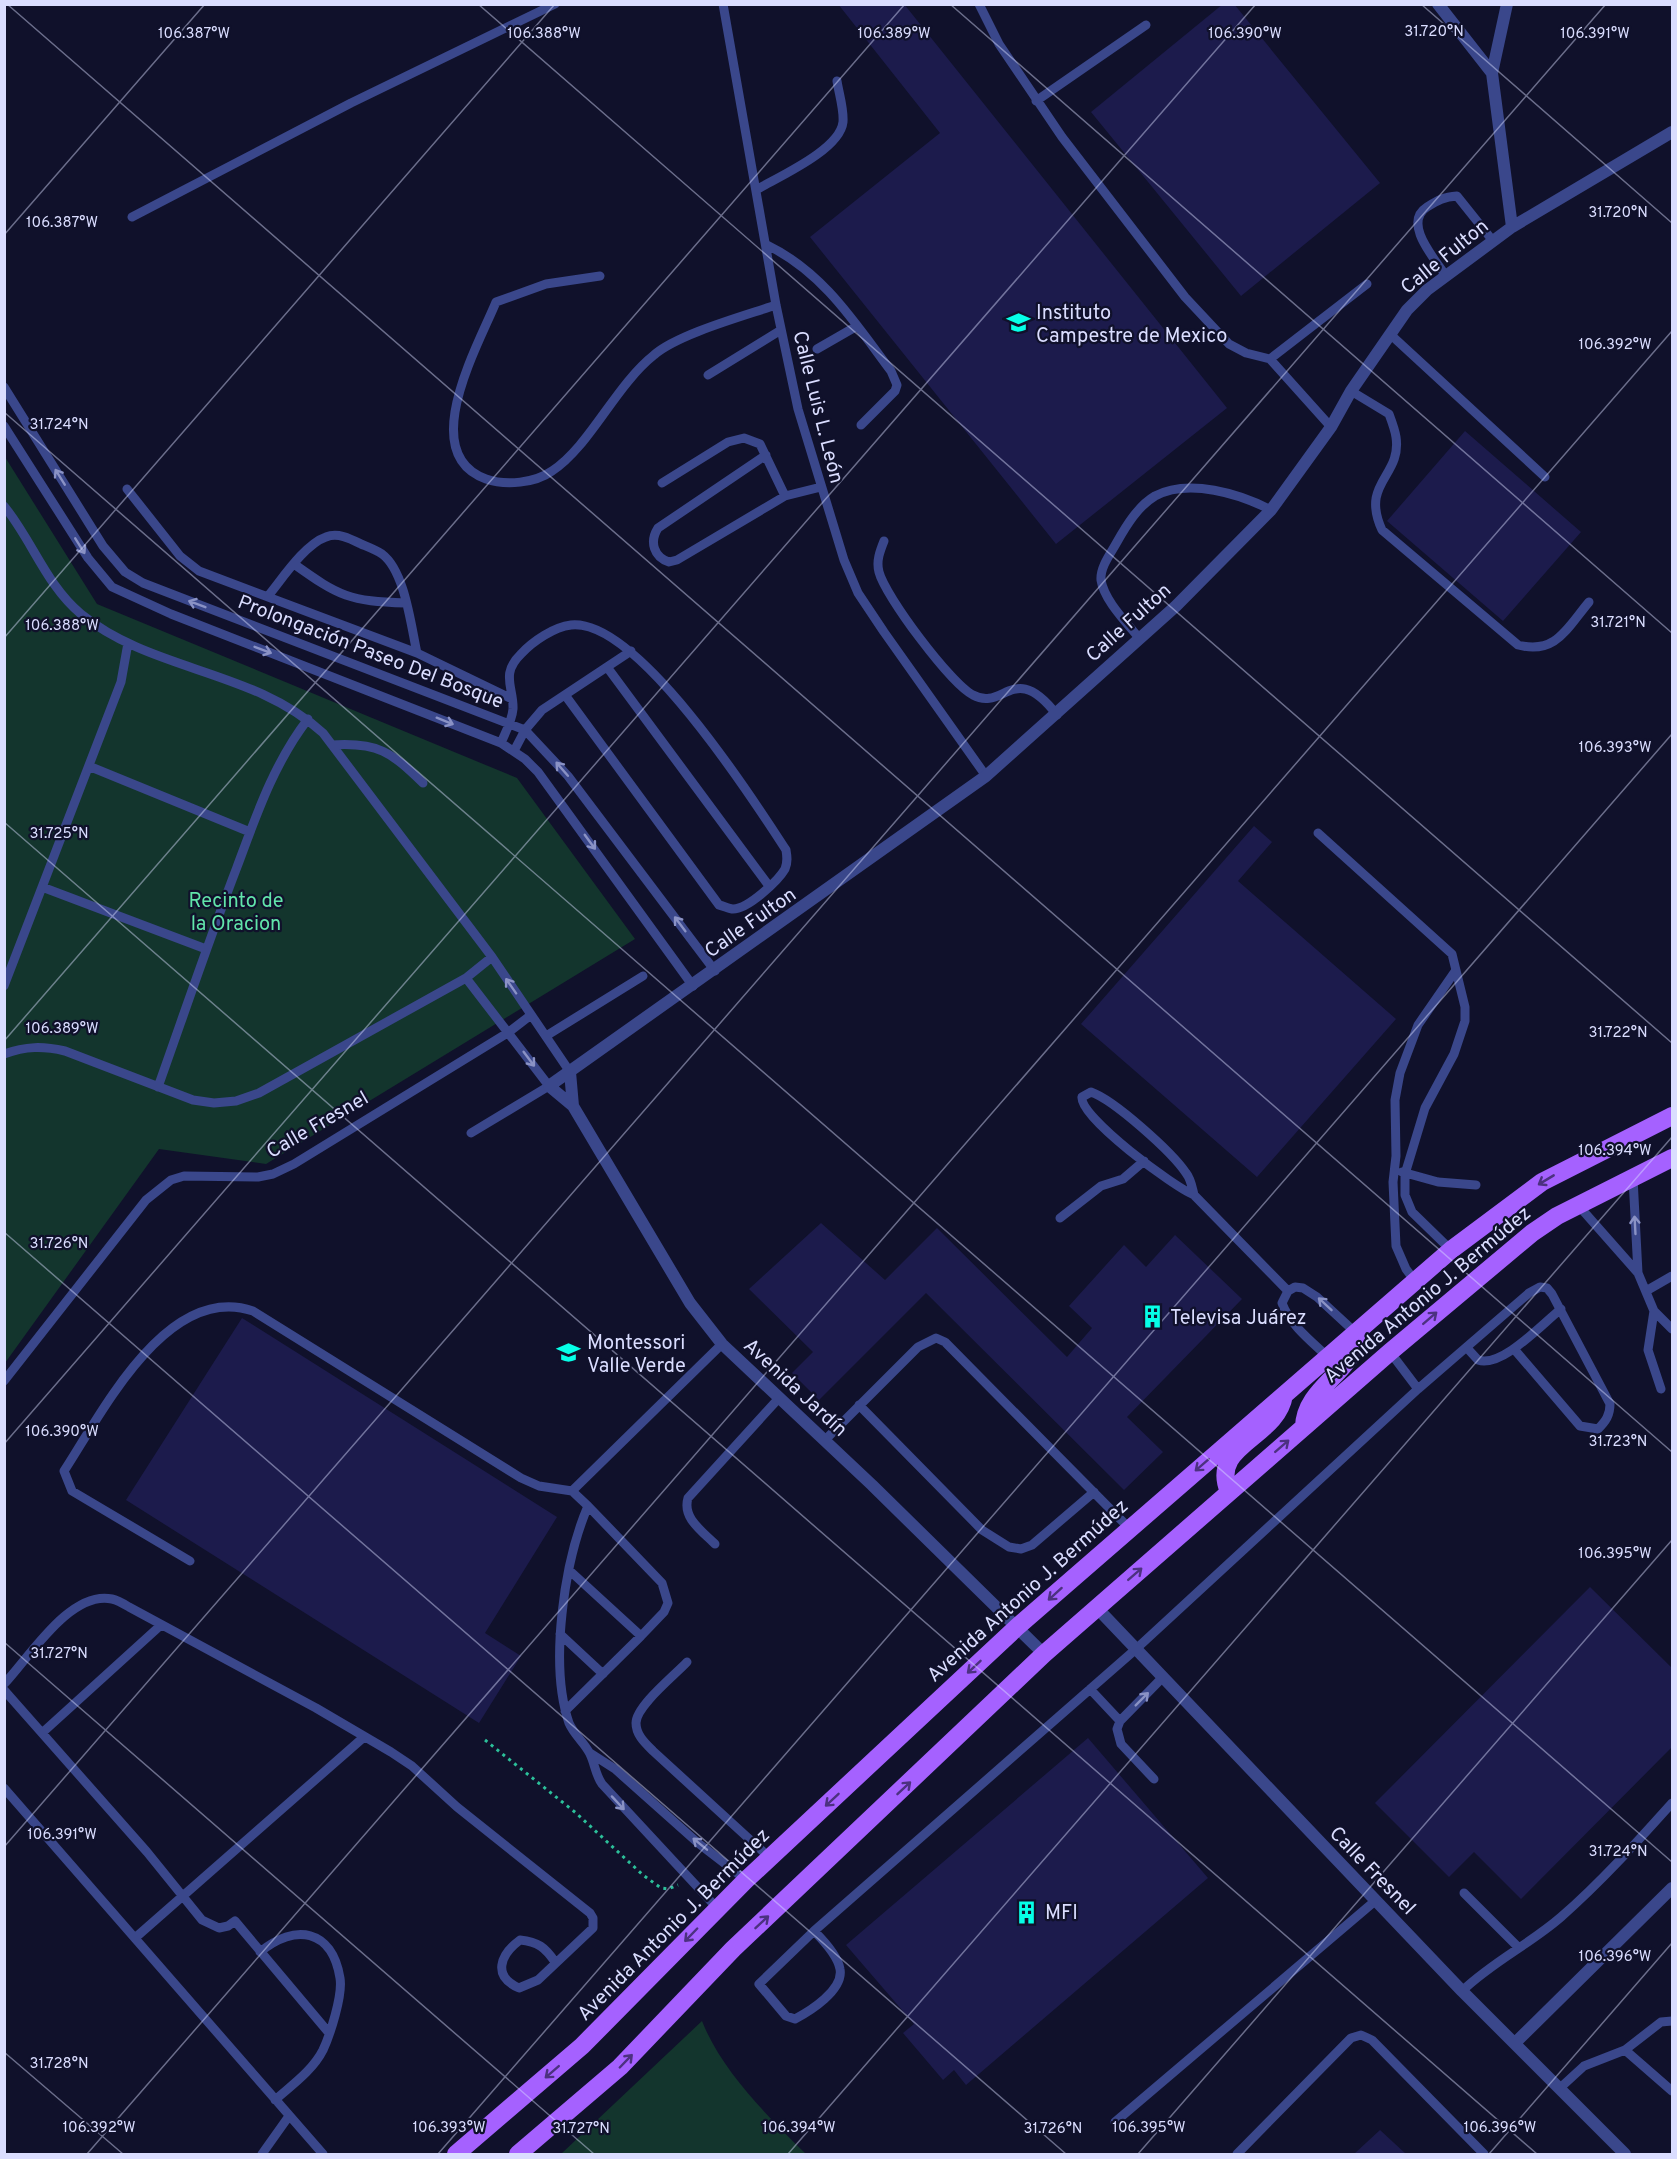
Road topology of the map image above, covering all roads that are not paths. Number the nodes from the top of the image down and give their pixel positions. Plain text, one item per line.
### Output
1 (555, 4) edge
2 (723, 4) edge
3 (979, 4) edge
4 (1438, 4) edge
5 (1507, 4) edge
6 (1146, 25) dead end
7 (1492, 73) junction
8 (837, 81) dead end
9 (1036, 101) junction
10 (1672, 132) edge
11 (756, 190) junction
12 (132, 217) dead end
13 (1512, 227) junction
14 (1493, 241) junction
15 (767, 246) junction
16 (600, 276) dead end
17 (1446, 276) junction
18 (1367, 284) dead end
19 (776, 305) junction
20 (857, 326) junction
21 (781, 330) junction
22 (1391, 335) junction
23 (817, 349) dead end
24 (1270, 359) junction
25 (708, 375) dead end
26 (4, 387) edge
27 (1352, 391) junction
28 (861, 424) dead end
29 (4, 426) edge
30 (1331, 428) junction
31 (766, 455) junction
32 (1545, 477) dead end
33 (662, 483) dead end
34 (821, 488) junction
35 (127, 489) dead end
36 (785, 496) junction
37 (4, 506) edge
38 (1271, 510) junction
39 (884, 541) dead end
40 (294, 564) junction
41 (125, 572) junction
42 (112, 587) junction
43 (268, 596) junction
44 (1589, 602) dead end
45 (406, 603) junction
46 (1138, 638) junction
47 (128, 643) junction
48 (631, 651) junction
49 (417, 653) junction
50 (607, 667) junction
51 (566, 695) junction
52 (512, 699) junction
53 (1057, 715) junction
54 (308, 719) junction
55 (510, 723) junction
56 (525, 730) junction
57 (501, 743) junction
58 (332, 745) junction
59 (514, 751) junction
60 (91, 767) junction
61 (986, 777) junction
62 (423, 783) dead end
63 (250, 832) junction
64 (1318, 833) dead end
65 (769, 886) junction
66 (42, 887) junction
67 (206, 949) junction
68 (492, 957) junction
69 (1456, 970) junction
70 (715, 971) junction
71 (643, 976) dead end
72 (466, 978) junction
73 (4, 986) edge
74 (693, 986) junction
75 (531, 1015) junction
76 (509, 1032) junction
77 (546, 1036) junction
78 (4, 1053) edge
79 (570, 1072) junction
80 (549, 1086) junction
81 (158, 1088) junction
82 (573, 1106) junction
83 (1672, 1116) edge
84 (471, 1133) dead end
85 (1672, 1158) edge
86 (1144, 1161) junction
87 (1395, 1168) junction
88 (1405, 1174) junction
89 (1633, 1178) junction
90 (1476, 1185) dead end
91 (1194, 1195) junction
92 (1578, 1205) junction
93 (1060, 1218) dead end
94 (1451, 1250) junction
95 (1638, 1273) junction
96 (1672, 1276) edge
97 (1415, 1281) junction
98 (1288, 1291) junction
99 (1646, 1291) junction
100 (1561, 1309) junction
101 (1654, 1311) junction
102 (1672, 1329) edge
103 (1356, 1334) junction
104 (722, 1344) junction
105 (1467, 1348) junction
106 (1514, 1348) junction
107 (1390, 1352) junction
108 (1328, 1357) junction
109 (4, 1381) edge
110 (1419, 1389) junction
111 (1661, 1389) dead end
112 (1284, 1393) junction
113 (779, 1398) junction
114 (859, 1405) junction
115 (1304, 1427) junction
116 (825, 1440) junction
117 (572, 1491) junction
118 (1094, 1492) junction
119 (1228, 1492) junction
120 (588, 1506) junction
121 (1129, 1528) junction
122 (715, 1544) dead end
123 (190, 1561) dead end
124 (570, 1571) junction
125 (1097, 1608) junction
126 (161, 1625) junction
127 (1017, 1627) junction
128 (560, 1634) junction
129 (641, 1636) junction
130 (1136, 1649) junction
131 (1044, 1654) junction
132 (687, 1662) dead end
133 (603, 1674) junction
134 (1163, 1677) junction
135 (4, 1684) edge
136 (1090, 1689) junction
137 (4, 1690) edge
138 (566, 1711) junction
139 (1120, 1721) junction
140 (42, 1732) junction
141 (364, 1737) junction
142 (590, 1753) junction
143 (1154, 1779) dead end
144 (4, 1788) edge
145 (1672, 1803) edge
146 (770, 1858) junction
147 (746, 1880) junction
148 (1672, 1888) edge
149 (1464, 1893) dead end
150 (183, 1895) junction
151 (1375, 1900) junction
152 (717, 1908) junction
153 (814, 1930) junction
154 (135, 1938) junction
155 (1519, 1948) junction
156 (260, 1952) junction
157 (555, 1962) junction
158 (1462, 1991) junction
159 (1672, 2021) edge
160 (329, 2033) junction
161 (1515, 2043) junction
162 (1625, 2050) junction
163 (1560, 2088) junction
164 (1672, 2091) edge
165 (275, 2100) junction
166 (289, 2116) junction
167 (1115, 2122) dead end
168 (262, 2154) edge
169 (323, 2154) edge
170 (456, 2154) edge
171 (518, 2154) edge
172 (1237, 2154) edge
173 (1484, 2154) edge
174 (1625, 2154) edge

1 - 12 lane
2 - 11 lane, Calle Luis L. León
3 - 9 lane
4 - 7 street
5 - 7 street
6 - 9 lane
7 - 13 street
8 - 11 lane
9 - 24 lane
10 - 13 street, Calle Fulton
11 - 15 lane, Calle Luis L. León
13 - 14 street, Calle Fulton
14 - 17 street, Calle Fulton
14 - 17 lane
15 - 19 lane, Calle Luis L. León
15 - 20 lane
16 - 19 lane
17 - 22 street, Calle Fulton
18 - 24 lane
19 - 21 lane, Calle Luis L. León
20 - 23 lane
20 - 28 lane
21 - 25 lane
21 - 34 lane, Calle Luis L. León
22 - 27 street, Calle Fulton
22 - 32 lane
24 - 30 lane
41 -> 26 lane, Prolongación Paseo Del Bosque
27 - 30 street, Calle Fulton
27 - 44 lane
29 -> 42 lane, Prolongación Paseo Del Bosque
30 - 38 street, Calle Fulton
31 - 33 lane
31 - 36 lane
31 - 36 lane
34 - 36 lane
34 - 61 lane, Calle Luis L. León
35 - 43 lane
37 - 47 lane
38 - 46 street, Calle Fulton
38 - 46 lane
39 - 53 lane
40 - 43 lane
40 - 45 lane
40 - 45 lane
41 - 42 lane
55 -> 41 lane, Prolongación Paseo Del Bosque
42 -> 57 lane, Prolongación Paseo Del Bosque
43 - 49 lane
45 - 49 lane
46 - 53 street, Calle Fulton
47 - 54 lane
47 - 60 lane
48 - 50 lane
48 - 52 lane
48 - 65 lane
49 - 52 lane
50 - 51 lane
50 - 65 lane
51 - 56 lane
51 - 65 lane
52 - 55 lane
53 - 61 street, Calle Fulton
54 - 58 lane
54 - 63 lane
55 - 56 lane, Prolongación Paseo Del Bosque
55 - 57 lane
56 - 59 lane
70 -> 56 lane, Prolongación Paseo Del Bosque
57 - 59 lane, Prolongación Paseo Del Bosque
58 - 62 lane
58 - 68 lane
59 -> 74 lane, Prolongación Paseo Del Bosque
60 - 63 lane
60 - 66 lane
61 - 70 street, Calle Fulton
63 - 67 lane
64 - 69 lane
66 - 67 lane
66 - 73 lane
67 - 81 lane
68 - 72 lane
75 -> 68 lane
69 - 87 lane
69 - 88 lane
70 - 74 street, Calle Fulton
71 - 77 lane
72 - 76 lane
72 - 81 lane
74 - 79 street, Calle Fulton
75 - 76 lane, Calle Fresnel
75 - 77 lane
76 -> 80 lane
76 - 109 lane, Calle Fresnel
77 - 79 lane
78 - 81 lane
79 - 80 street, Calle Fulton
79 - 82 street, Avenida Jardín
80 - 82 street, Avenida Jardín
80 - 84 lane
82 - 104 street, Avenida Jardín
83 -> 94 main road, Avenida Antonio J. Bermúdez
85 - 89 main road, Avenida Antonio J. Bermúdez
86 - 91 lane
86 - 91 lane
86 - 93 lane
87 - 88 lane
87 - 97 lane
88 - 90 lane
88 - 94 lane
89 - 92 main road, Avenida Antonio J. Bermúdez
95 -> 89 lane
91 - 98 lane
92 - 95 lane
107 -> 92 main road, Avenida Antonio J. Bermúdez
94 - 97 main road, Avenida Antonio J. Bermúdez
95 - 99 lane
96 - 99 lane
97 - 103 main road, Avenida Antonio J. Bermúdez
103 -> 98 lane
98 - 108 lane
99 - 101 lane
100 - 105 lane
100 - 106 lane
100 - 106 lane
101 - 102 lane
101 - 111 lane
103 - 108 main road, Avenida Antonio J. Bermúdez
103 - 115 main road
104 - 113 street, Avenida Jardín
104 - 117 lane
105 - 106 lane
105 - 110 lane
107 - 110 lane
107 - 115 main road, Avenida Antonio J. Bermúdez
108 - 112 main road, Avenida Antonio J. Bermúdez
110 - 130 lane
112 - 119 main road
112 -> 121 main road, Avenida Antonio J. Bermúdez
113 - 116 street, Avenida Jardín
113 - 122 lane
114 - 116 lane
114 - 118 lane
114 - 118 lane
119 -> 115 main road, Avenida Antonio J. Bermúdez
116 - 127 street, Avenida Jardín
117 - 120 lane
117 - 123 lane
118 - 121 lane
125 -> 119 main road, Avenida Antonio J. Bermúdez
120 - 124 lane
120 - 129 lane
121 -> 127 main road, Avenida Antonio J. Bermúdez
124 - 128 lane
124 - 129 lane
125 - 130 street, Calle Fresnel
125 - 131 main road, Avenida Antonio J. Bermúdez
126 - 135 lane
126 - 140 lane
126 - 141 lane
127 - 131 street, Avenida Jardín
127 -> 146 main road, Avenida Antonio J. Bermúdez
128 - 133 lane
128 - 138 lane
129 - 133 lane
130 - 134 street, Calle Fresnel
130 - 136 lane
171 -> 131 main road, Avenida Antonio J. Bermúdez
132 - 146 lane
133 - 138 lane
139 -> 134 lane
134 - 151 street, Calle Fresnel
136 - 139 lane
136 - 153 lane
137 - 140 lane
138 - 142 lane
139 - 143 lane
140 - 150 lane
141 - 150 lane
141 - 157 lane
147 -> 142 lane
142 -> 152 lane
144 - 154 lane
145 - 155 lane
146 - 147 main road, Avenida Antonio J. Bermúdez
147 - 152 main road, Avenida Antonio J. Bermúdez
148 - 161 street
149 - 155 lane
150 - 154 lane
150 - 156 lane
151 - 158 street, Calle Fresnel
151 - 167 lane
152 -> 170 main road, Avenida Antonio J. Bermúdez
153 - 153 lane
154 - 165 lane
155 - 158 lane
156 - 160 lane
156 - 160 lane
157 - 157 lane
158 - 161 street, Calle Fresnel
159 - 162 lane
160 - 165 lane
161 - 163 street, Calle Fresnel
162 - 163 lane
162 - 164 lane
163 - 174 street, Calle Fresnel
165 - 166 lane
166 - 168 lane
166 - 169 lane
172 - 173 lane

